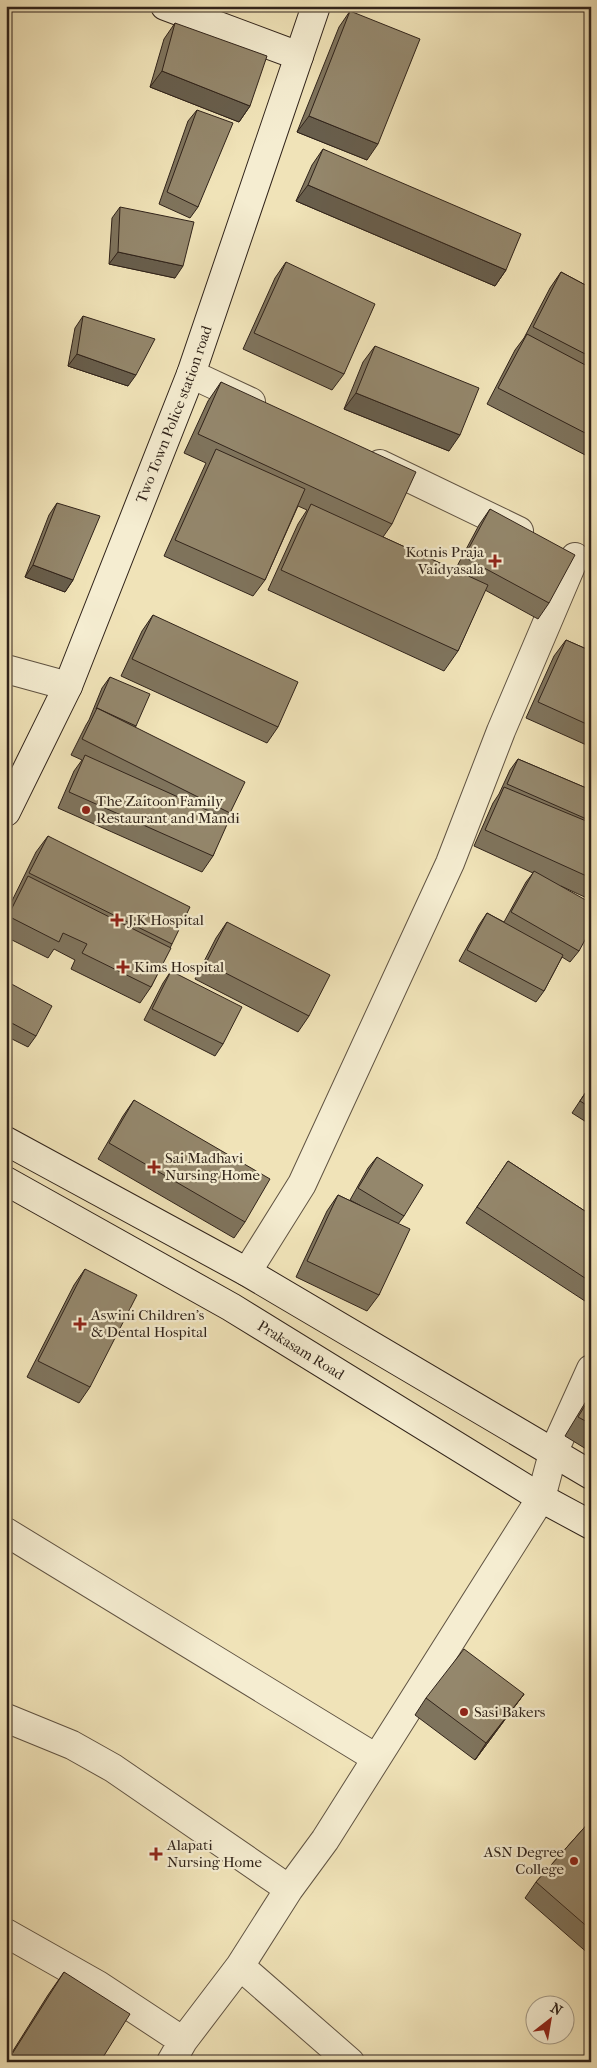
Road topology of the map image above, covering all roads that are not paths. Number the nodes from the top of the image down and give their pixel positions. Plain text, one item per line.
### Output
1 (165, 6) edge
2 (316, 6) edge
3 (300, 56) junction
4 (191, 374) junction
5 (272, 412) edge
6 (361, 455) edge
7 (583, 561) edge
8 (6, 669) edge
9 (68, 686) junction
10 (6, 812) edge
11 (6, 1141) edge
12 (6, 1181) edge
13 (247, 1272) junction
14 (591, 1369) edge
15 (553, 1453) junction
16 (591, 1475) edge
17 (541, 1498) junction
18 (591, 1525) edge
19 (6, 1532) edge
20 (6, 1718) edge
21 (376, 1758) junction
22 (289, 1889) junction
23 (6, 1933) edge
24 (240, 1966) junction
25 (177, 2051) edge
26 (350, 2062) edge

1 - 3 street
2 - 3 street, Two Town Police station road
3 - 4 street, Two Town Police station road
4 - 5 street
4 - 9 street, Two Town Police station road
6 - 7 street
7 - 13 street
8 - 9 street
9 - 10 street, Two Town Police station road
11 - 13 street
12 - 17 street, Prakasam Road
13 - 15 street
14 - 15 street
15 - 16 street
15 - 17 street
17 - 18 street, Prakasam Road
17 - 21 street
19 - 21 street
20 - 22 street
21 - 22 street
22 - 24 street
23 - 25 street
24 - 25 street
24 - 26 street

